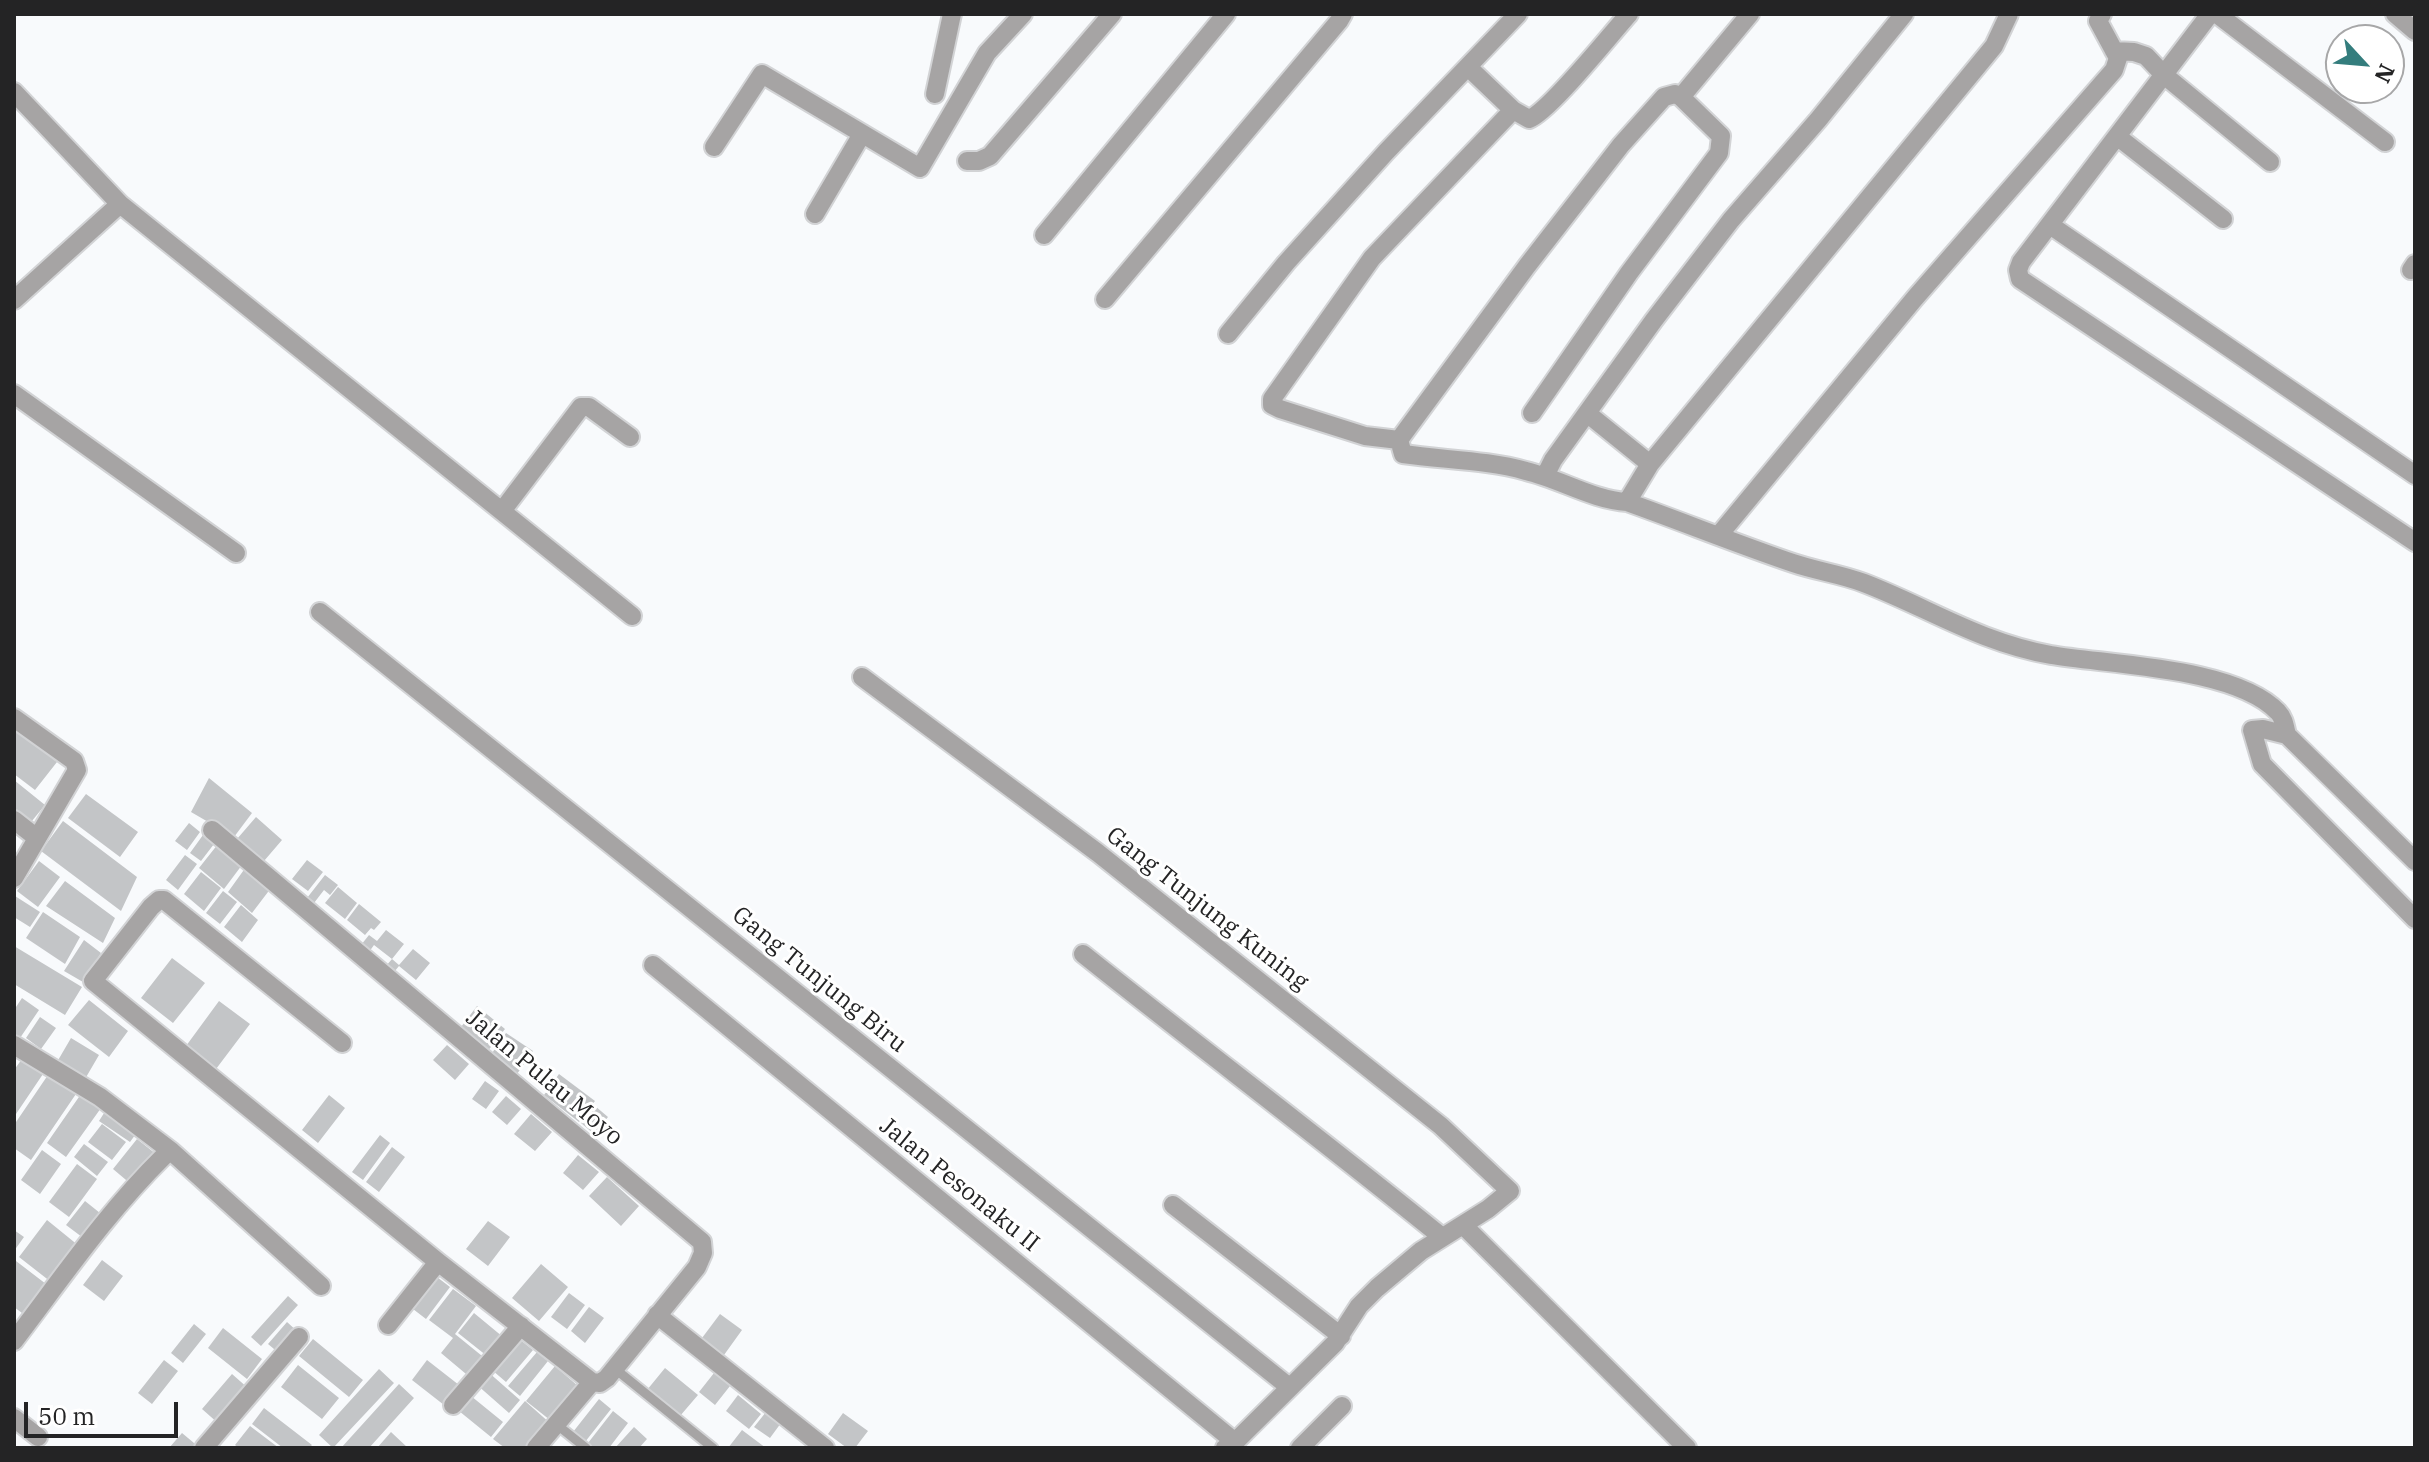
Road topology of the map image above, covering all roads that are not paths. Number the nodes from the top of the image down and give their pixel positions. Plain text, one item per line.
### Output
1 (952, 14) edge
2 (1023, 14) edge
3 (1112, 14) edge
4 (1226, 14) edge
5 (1343, 14) edge
6 (1518, 14) edge
7 (1629, 14) edge
8 (1750, 14) edge
9 (1904, 14) edge
10 (2009, 14) edge
11 (2102, 14) edge
12 (2210, 14) edge
13 (2217, 14) edge
14 (2395, 14) edge
15 (2415, 31) edge
16 (2114, 51) junction
17 (1468, 67) junction
18 (2164, 75) junction
19 (14, 92) edge
20 (935, 94) dead end
21 (1681, 97) junction
22 (1513, 110) junction
23 (862, 134) junction
24 (2118, 137) junction
25 (2385, 142) dead end
26 (714, 147) dead end
27 (967, 161) dead end
28 (2270, 162) dead end
29 (120, 204) junction
30 (815, 214) dead end
31 (2223, 219) dead end
32 (2050, 225) junction
33 (1044, 235) dead end
34 (1105, 299) dead end
35 (14, 300) edge
36 (1228, 334) dead end
37 (14, 394) edge
38 (1532, 413) dead end
39 (1588, 414) junction
40 (630, 437) dead end
41 (1399, 440) junction
42 (1650, 464) junction
43 (2415, 475) edge
44 (1545, 476) junction
45 (1627, 502) junction
46 (502, 511) junction
47 (1719, 535) junction
48 (2415, 542) edge
49 (236, 553) dead end
50 (320, 612) dead end
51 (632, 616) dead end
52 (862, 677) dead end
53 (14, 718) edge
54 (2285, 727) junction
55 (14, 820) edge
56 (212, 830) dead end
57 (37, 838) junction
58 (2415, 861) edge
59 (14, 878) edge
60 (2415, 919) edge
61 (1083, 954) dead end
62 (653, 965) dead end
63 (342, 1043) dead end
64 (14, 1045) edge
65 (164, 1156) dead end
66 (1173, 1205) dead end
67 (1463, 1225) junction
68 (1442, 1237) junction
69 (438, 1262) junction
70 (321, 1286) dead end
71 (657, 1315) junction
72 (388, 1325) dead end
73 (521, 1326) junction
74 (1341, 1336) junction
75 (299, 1337) dead end
76 (14, 1341) edge
77 (614, 1368) junction
78 (592, 1382) junction
79 (1288, 1386) junction
80 (453, 1405) dead end
81 (1342, 1406) dead end
82 (14, 1418) edge
83 (556, 1424) junction
84 (38, 1437) dead end
85 (1230, 1445) edge
86 (204, 1448) edge
87 (536, 1448) edge
88 (586, 1448) edge
89 (713, 1448) edge
90 (825, 1448) edge
91 (1300, 1448) edge
92 (1687, 1448) edge

1 - 20 street
2 - 23 street
3 - 27 street
4 - 33 street
5 - 34 street
6 - 17 street
7 - 22 street
8 - 21 street
9 - 39 street
10 - 42 street
11 - 16 street
12 - 18 street
13 - 25 street
14 - 15 street
16 - 18 street
16 - 47 street
17 - 22 street
17 - 36 street
18 - 24 street
18 - 28 street
19 - 29 street
21 - 38 street
21 - 41 street
22 - 41 street
23 - 26 street
23 - 30 street
24 - 31 street
24 - 32 street
29 - 35 street
29 - 46 street
32 - 43 street
32 - 48 street
37 - 49 street
39 - 42 street
39 - 44 street
40 - 46 street
41 - 44 street
42 - 45 street
44 - 45 street
45 - 47 street
46 - 51 street
47 - 54 street
50 - 79 street, Gang Tunjung Biru
52 - 67 street, Gang Tunjung Kuning
53 - 57 street
54 - 58 street
54 - 60 street
55 - 57 street
56 - 71 street, Jalan Pulau Moyo
57 - 59 street
61 - 68 street
62 - 85 street, Jalan Pesonaku II
63 - 69 street
64 - 70 street
65 - 76 street
66 - 74 street
67 - 68 street
67 - 92 street
68 - 74 street
69 - 72 street
69 - 73 street
71 - 77 street, Jalan Pulau Moyo
71 - 90 street
73 - 78 street
73 - 80 street
74 - 79 street
75 - 86 street
77 - 78 street, Jalan Pulau Moyo
77 - 89 lane
78 - 83 street, Jalan Pulau Moyo
79 - 85 street
81 - 91 street
82 - 84 street
83 - 87 street, Jalan Pulau Moyo
83 - 88 lane

